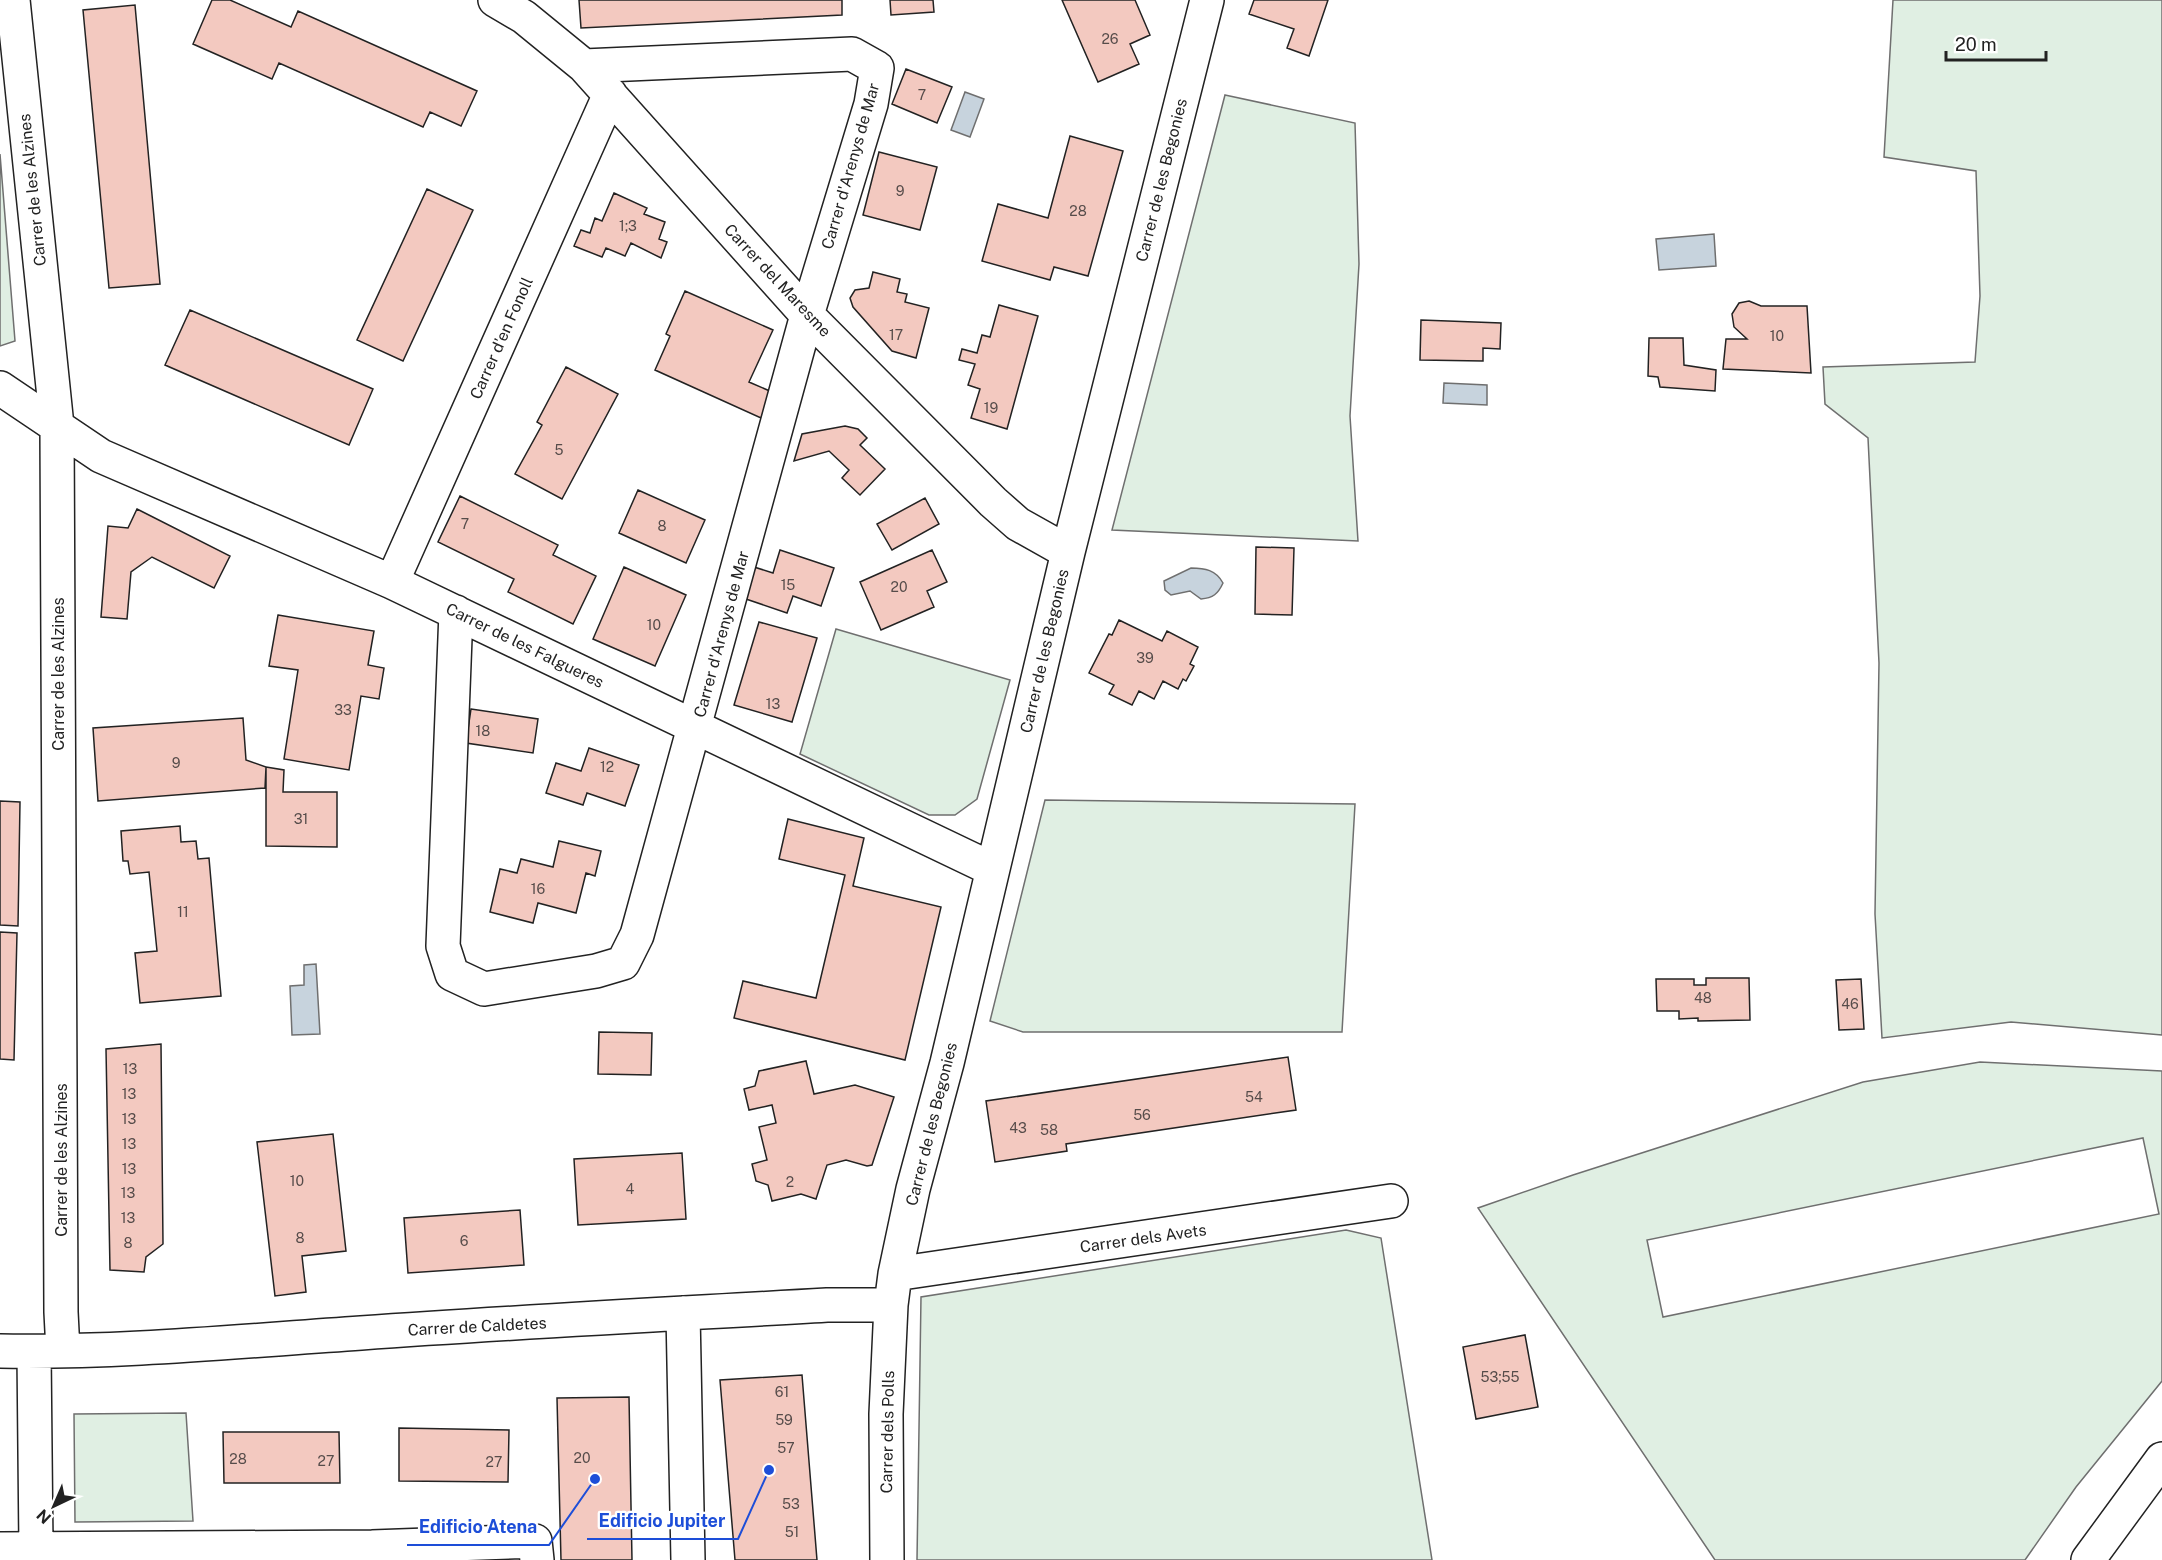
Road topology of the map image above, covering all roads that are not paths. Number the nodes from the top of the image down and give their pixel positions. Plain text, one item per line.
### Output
1 (13, 0) edge
2 (495, 0) edge
3 (1207, 0) edge
4 (584, 66) junction
5 (610, 94) junction
6 (807, 315) junction
7 (0, 388) edge
8 (57, 426) junction
9 (1068, 552) junction
10 (392, 582) junction
11 (456, 612) junction
12 (696, 727) junction
13 (992, 869) junction
14 (1391, 1201) dead end
15 (893, 1290) junction
16 (683, 1313) junction
17 (0, 1351) edge
18 (49, 1352) junction
19 (2162, 1459) edge
20 (0, 1548) edge
21 (36, 1548) junction
22 (536, 1550) edge
23 (197, 1553) edge
24 (372, 1554) edge
25 (688, 1560) edge
26 (886, 1560) edge
27 (2088, 1560) edge

1 - 8 main road, Carrer de les Alzines
2 - 4 main road, Carrer del Maresme
3 - 9 main road, Carrer de les Begonies
4 - 5 main road, Carrer del Maresme
4 - 6 main road, Carrer d'Arenys de Mar
5 - 6 main road, Carrer del Maresme
5 - 10 main road, Carrer d'en Fonoll
6 - 9 main road, Carrer del Maresme
6 - 12 main road, Carrer d'Arenys de Mar
7 - 8 main road, Carrer de les Falgueres
8 - 10 main road, Carrer de les Falgueres
8 - 18 main road, Carrer de les Alzines
9 - 13 main road, Carrer de les Begonies
10 - 11 main road, Carrer de les Falgueres
11 - 12 main road, Carrer de les Falgueres
11 - 12 main road, Carrer d'Arenys de Mar
12 - 13 main road, Carrer de les Falgueres
13 - 15 main road, Carrer de les Begonies
14 - 15 main road, Carrer dels Avets
15 - 16 main road, Carrer de Caldetes
15 - 26 main road, Carrer dels Polls
16 - 18 main road, Carrer de Caldetes
16 - 25 main road
17 - 18 main road, Carrer de Caldetes
18 - 21 main road, Carrer de les Alzines
19 - 27 main road
20 - 21 main road
21 - 23 main road
22 - 24 main road
23 - 24 main road

